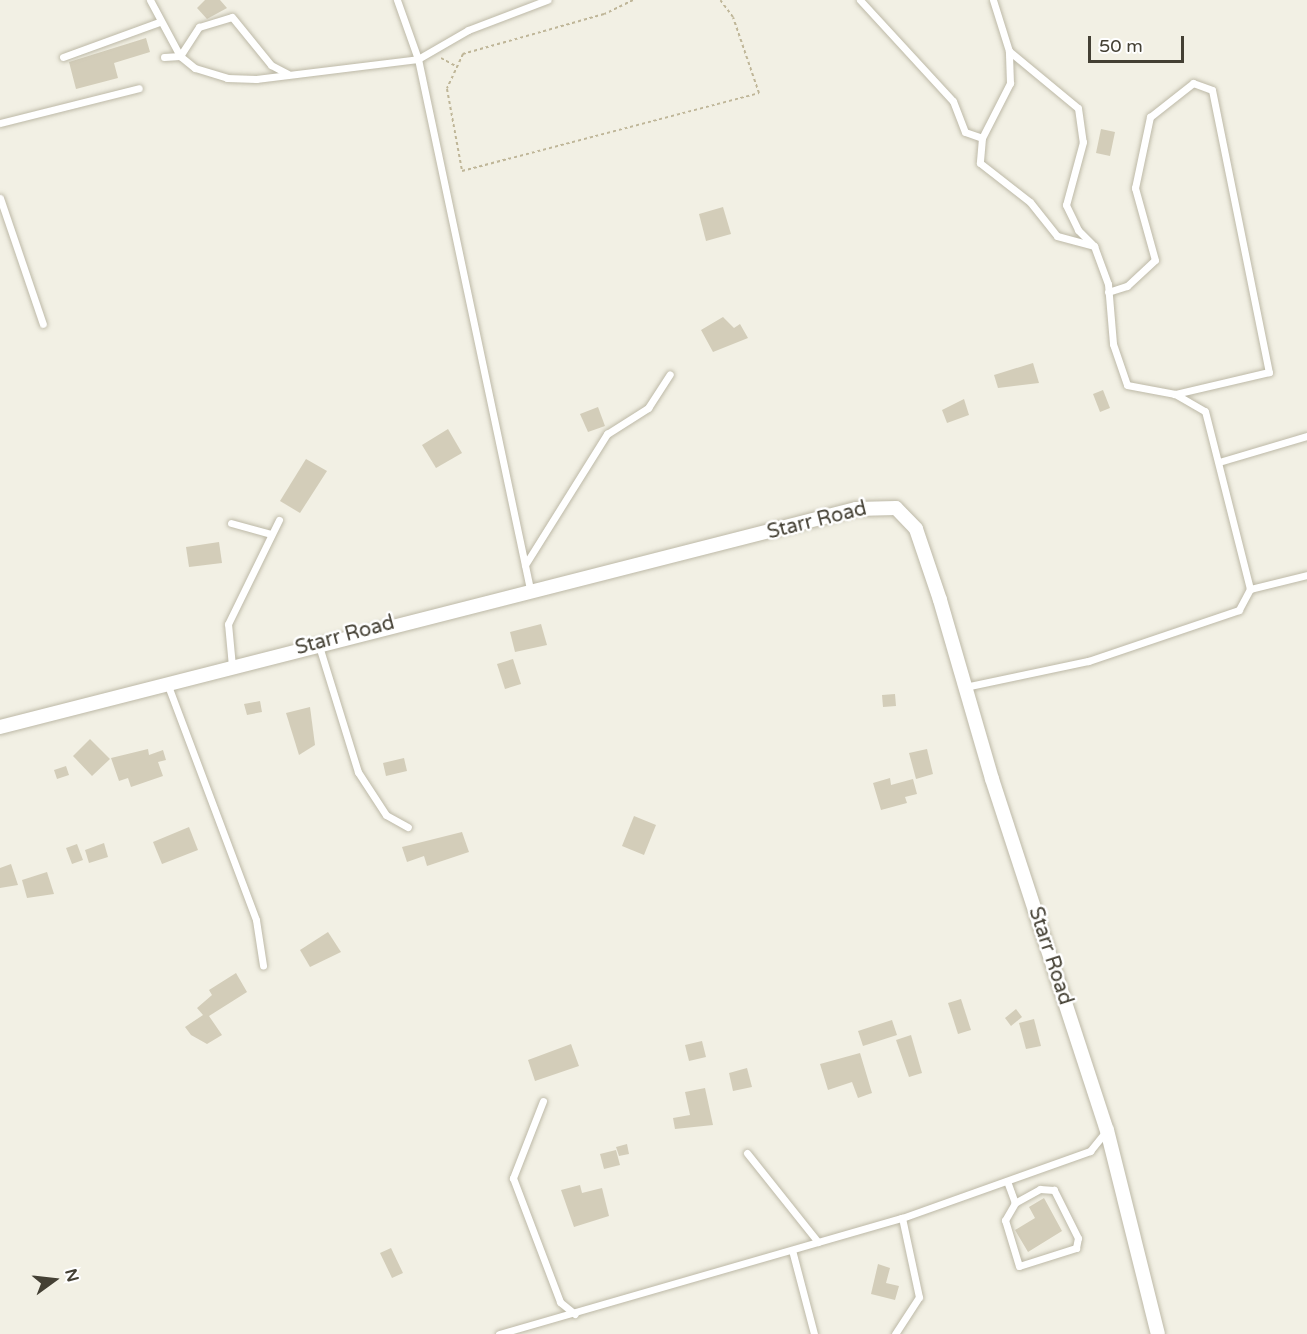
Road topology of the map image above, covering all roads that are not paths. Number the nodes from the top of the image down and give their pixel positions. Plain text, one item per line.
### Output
1 (150, 0) edge
2 (397, 0) edge
3 (547, 0) edge
4 (861, 0) edge
5 (993, 0) edge
6 (159, 22) junction
7 (1009, 51) junction
8 (180, 56) junction
9 (63, 57) dead end
10 (164, 57) dead end
11 (418, 59) junction
12 (288, 74) junction
13 (139, 88) dead end
14 (0, 123) edge
15 (982, 138) junction
16 (0, 198) edge
17 (1094, 246) junction
18 (1108, 292) junction
19 (43, 324) dead end
20 (670, 374) dead end
21 (1175, 394) junction
22 (1307, 436) edge
23 (1219, 462) junction
24 (279, 520) dead end
25 (231, 523) dead end
26 (271, 534) junction
27 (525, 565) junction
28 (1307, 574) edge
29 (530, 589) junction
30 (1250, 589) junction
31 (319, 643) junction
32 (232, 666) junction
33 (166, 683) junction
34 (965, 687) junction
35 (0, 727) edge
36 (408, 827) dead end
37 (263, 965) dead end
38 (543, 1101) dead end
39 (1107, 1130) junction
40 (747, 1153) dead end
41 (1007, 1181) junction
42 (1015, 1203) junction
43 (902, 1218) junction
44 (818, 1242) junction
45 (792, 1250) junction
46 (575, 1314) junction
47 (499, 1334) edge
48 (814, 1334) edge
49 (895, 1334) edge
50 (1158, 1334) edge

1 - 6 lane
2 - 11 lane
3 - 11 lane
4 - 15 lane
5 - 7 lane
6 - 8 lane
6 - 9 lane
7 - 15 lane
7 - 17 lane
8 - 10 lane
8 - 12 lane
8 - 12 lane
11 - 12 lane
11 - 27 lane
13 - 14 lane
15 - 17 lane
16 - 19 lane
17 - 18 lane
18 - 21 lane
18 - 21 lane
20 - 27 lane
21 - 23 lane
22 - 23 lane
23 - 30 lane
24 - 26 lane
25 - 26 lane
26 - 32 lane
27 - 29 lane
28 - 30 lane
29 - 31 street, Starr Road
29 - 34 street, Starr Road
30 - 34 lane
31 - 32 street, Starr Road
31 - 36 lane
32 - 33 street, Starr Road
33 - 35 street, Starr Road
33 - 37 lane
34 - 39 street, Starr Road
38 - 46 lane
39 - 41 lane
39 - 50 street, Starr Road
40 - 44 lane
41 - 42 lane
41 - 43 lane
42 - 42 lane
43 - 44 lane
43 - 49 lane
44 - 45 lane
45 - 46 lane
45 - 48 lane
46 - 47 lane

